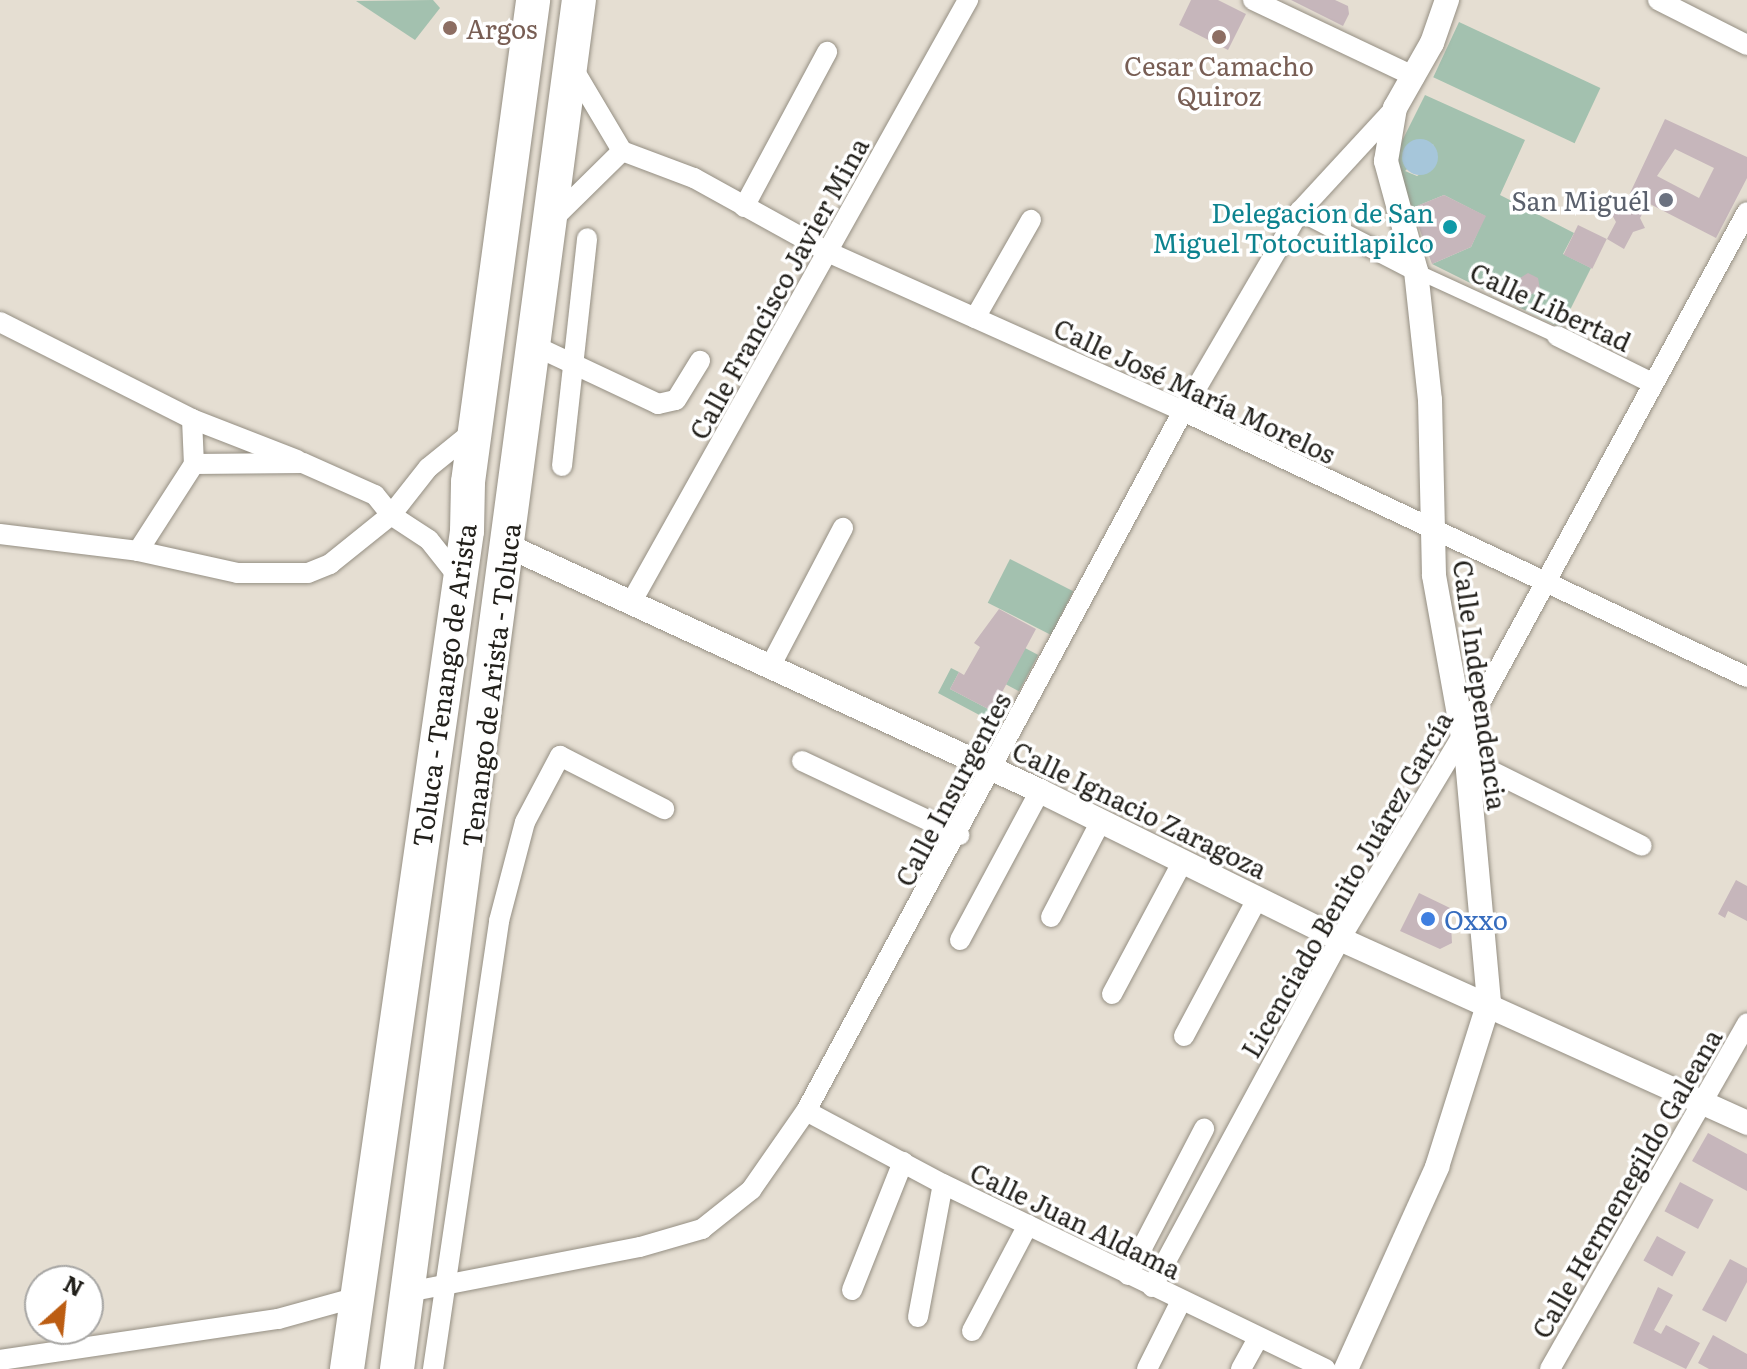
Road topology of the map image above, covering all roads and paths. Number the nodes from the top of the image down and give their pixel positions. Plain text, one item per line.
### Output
1 (533, 0) edge
2 (579, 0) edge
3 (968, 0) edge
4 (1253, 0) edge
5 (1447, 0) edge
6 (1658, 0) edge
7 (1747, 45) edge
8 (827, 52) dead end
9 (571, 63) junction
10 (1415, 77) junction
11 (1395, 108) junction
12 (622, 151) junction
13 (744, 207) junction
14 (1300, 211) junction
15 (1031, 220) dead end
16 (550, 222) junction
17 (1745, 223) edge
18 (587, 238) dead end
19 (830, 253) junction
20 (1416, 271) junction
21 (975, 318) junction
22 (0, 322) edge
23 (1557, 336) joint
24 (535, 346) junction
25 (700, 361) dead end
26 (570, 362) junction
27 (1650, 382) junction
28 (1183, 411) junction
29 (192, 419) junction
30 (478, 428) junction
31 (303, 463) junction
32 (194, 464) junction
33 (562, 466) dead end
34 (391, 515) junction
35 (843, 528) dead end
36 (1432, 530) junction
37 (0, 534) edge
38 (508, 546) junction
39 (138, 551) junction
40 (459, 578) junction
41 (1546, 583) junction
42 (632, 601) junction
43 (771, 665) junction
44 (1747, 677) edge
45 (1463, 734) junction
46 (1467, 759) junction
47 (802, 761) dead end
48 (993, 768) junction
49 (1040, 791) junction
50 (664, 809) dead end
51 (1101, 821) junction
52 (959, 835) junction
53 (1642, 846) dead end
54 (1183, 861) junction
55 (1257, 899) junction
56 (1051, 917) dead end
57 (1340, 939) junction
58 (960, 940) dead end
59 (1112, 994) dead end
60 (1489, 1002) junction
61 (1747, 1023) edge
62 (1184, 1036) dead end
63 (1701, 1100) junction
64 (806, 1111) junction
65 (1747, 1123) edge
66 (1204, 1129) dead end
67 (903, 1162) junction
68 (943, 1184) junction
69 (1028, 1225) junction
70 (1128, 1275) junction
71 (446, 1287) junction
72 (1152, 1287) junction
73 (852, 1290) dead end
74 (408, 1292) junction
75 (358, 1297) junction
76 (1181, 1301) junction
77 (918, 1317) dead end
78 (972, 1331) dead end
79 (1258, 1338) junction
80 (0, 1360) edge
81 (347, 1369) edge
82 (397, 1369) edge
83 (433, 1369) edge
84 (1147, 1369) edge
85 (1241, 1369) edge
86 (1326, 1369) edge
87 (1346, 1369) edge
88 (1550, 1369) edge

1 - 30 highway, Toluca - Tenango de Arista
2 - 9 highway, Tenango de Arista - Toluca
3 - 19 street, Calle Francisco Javier Mina
4 - 10 street
5 - 10 street, Calle Independencia
6 - 7 street
8 - 13 street
9 - 12 street
9 - 16 highway, Tenango de Arista - Toluca
10 - 11 street, Calle Independencia
11 - 14 street, Calle Insurgentes
11 - 20 street, Calle Independencia
12 - 13 street, Calle José María Morelos
12 - 16 street
13 - 19 street, Calle José María Morelos
14 - 20 street, Calle Libertad
14 - 28 street, Calle Insurgentes
15 - 21 street
16 - 24 highway, Tenango de Arista - Toluca
17 - 27 street, Licenciado Benito Juárez García
18 - 26 street
19 - 21 street, Calle José María Morelos
19 - 42 street, Calle Francisco Javier Mina
20 - 23 street, Calle Libertad
20 - 36 street, Calle Independencia
21 - 28 street, Calle José María Morelos
22 - 29 street
23 - 27 street, Calle Libertad
24 - 26 street
24 - 38 highway, Tenango de Arista - Toluca
25 - 26 street
26 - 33 street
27 - 41 street, Licenciado Benito Juárez García
28 - 36 street, Calle José María Morelos
28 - 48 street, Calle Insurgentes
29 - 31 street
29 - 32 street
30 - 34 street
30 - 40 highway, Toluca - Tenango de Arista
31 - 32 street
31 - 34 street
32 - 39 street
34 - 39 street
34 - 40 street
35 - 43 street
36 - 41 street, Calle José María Morelos
36 - 45 street, Calle Independencia
37 - 39 street
38 - 42 street, Calle Ignacio Zaragoza
38 - 74 highway, Tenango de Arista - Toluca
40 - 75 highway, Toluca - Tenango de Arista
41 - 44 street, Calle José María Morelos
41 - 45 street, Licenciado Benito Juárez García
42 - 43 street, Calle Ignacio Zaragoza
43 - 48 street, Calle Ignacio Zaragoza
45 - 46 street, Calle Independencia
45 - 57 street, Licenciado Benito Juárez García
46 - 53 street
46 - 60 street, Calle Independencia
47 - 52 street
48 - 49 street, Calle Ignacio Zaragoza
48 - 52 street, Calle Insurgentes
49 - 51 street, Calle Ignacio Zaragoza
49 - 58 street
50 - 71 street
51 - 54 street, Calle Ignacio Zaragoza
51 - 56 street
52 - 64 street, Calle Insurgentes
54 - 55 street, Calle Ignacio Zaragoza
54 - 59 street
55 - 57 street, Calle Ignacio Zaragoza
55 - 62 street
57 - 60 street, Calle Ignacio Zaragoza
57 - 72 street, Licenciado Benito Juárez García
60 - 63 street, Calle Ignacio Zaragoza
60 - 87 street, Calle Independencia
61 - 63 street, Calle Hermenegildo Galeana
63 - 65 street, Calle Ignacio Zaragoza
63 - 88 street, Calle Hermenegildo Galeana
64 - 67 street, Calle Juan Aldama
64 - 71 street, Calle Insurgentes
66 - 70 street
67 - 68 street, Calle Juan Aldama
67 - 73 street
68 - 69 street, Calle Juan Aldama
68 - 77 street
69 - 70 street, Calle Juan Aldama
69 - 78 street
70 - 72 street, Calle Juan Aldama
71 - 74 street, Calle Insurgentes
71 - 83 street
72 - 76 street, Calle Juan Aldama
74 - 82 highway, Tenango de Arista - Toluca
75 - 80 street
75 - 81 highway, Toluca - Tenango de Arista
76 - 79 street, Calle Juan Aldama
76 - 84 street
79 - 85 street
79 - 86 street, Calle Juan Aldama

